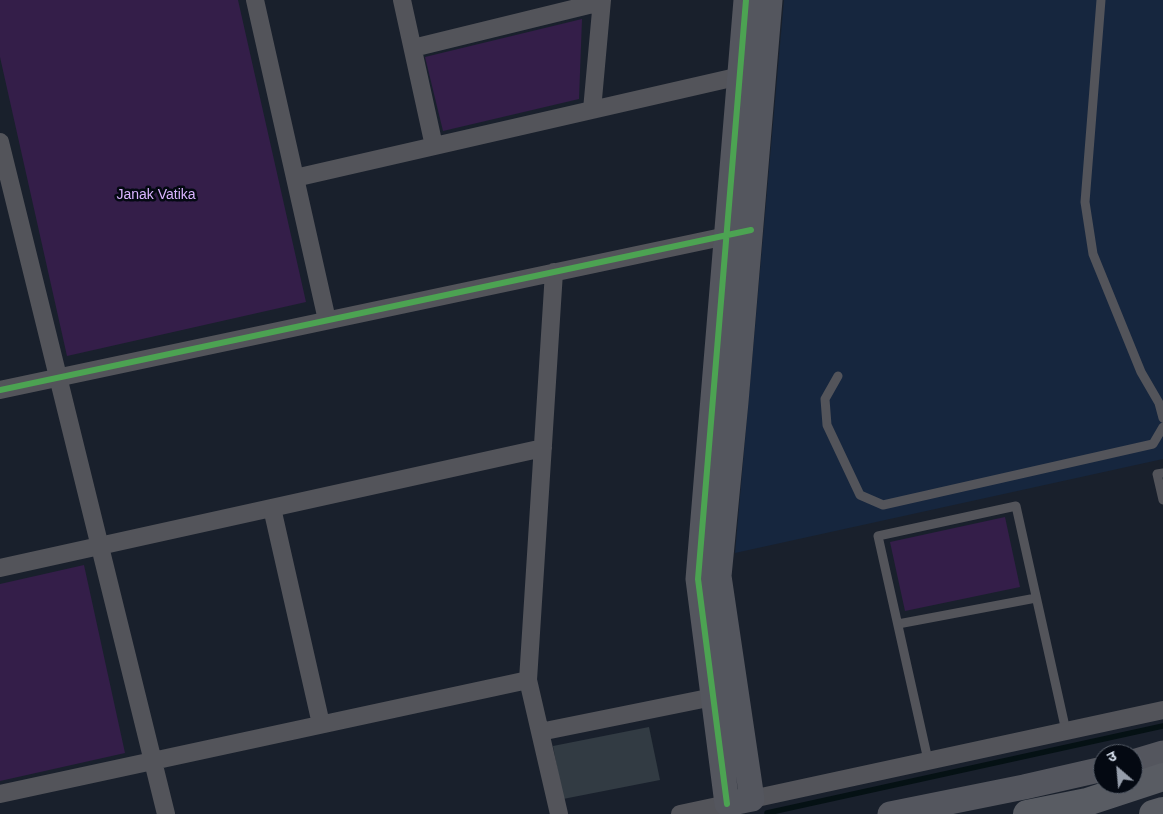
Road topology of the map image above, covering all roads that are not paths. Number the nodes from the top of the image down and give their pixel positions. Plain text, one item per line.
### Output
1 (255, 0) edge
2 (402, 0) edge
3 (746, 0) edge
4 (770, 0) edge
5 (1101, 0) edge
6 (602, 1) edge
7 (412, 48) junction
8 (764, 70) junction
9 (740, 76) junction
10 (592, 110) junction
11 (0, 142) edge
12 (434, 146) junction
13 (295, 178) junction
14 (751, 230) junction
15 (726, 236) junction
16 (554, 272) junction
17 (327, 320) junction
18 (838, 376) dead end
19 (58, 378) junction
20 (0, 390) edge
21 (1163, 418) edge
22 (1163, 427) edge
23 (543, 448) junction
24 (1163, 473) edge
25 (1163, 500) edge
26 (272, 508) junction
27 (100, 546) junction
28 (0, 568) edge
29 (1036, 598) junction
30 (898, 624) junction
31 (528, 680) junction
32 (713, 697) junction
33 (1163, 710) edge
34 (321, 724) junction
35 (1066, 731) junction
36 (540, 732) junction
37 (1163, 753) edge
38 (1143, 759) edge
39 (928, 760) junction
40 (153, 761) junction
41 (1093, 771) edge
42 (1163, 777) edge
43 (0, 794) edge
44 (752, 799) junction
45 (727, 804) junction
46 (1163, 811) edge
47 (166, 814) edge
48 (559, 814) edge
49 (680, 814) edge
50 (890, 814) edge
51 (1027, 814) edge
52 (1154, 814) edge

1 - 13 street
2 - 7 street
3 - 9 street
4 - 8 street
5 - 21 lane
6 - 7 street
6 - 10 street
7 - 12 street
8 - 9 street
8 - 14 street
9 - 10 street
9 - 15 street
10 - 12 street
11 - 19 street
12 - 13 street
13 - 17 street
14 - 15 street
14 - 44 street
15 - 16 street
15 - 32 street
16 - 17 street
16 - 23 street
17 - 19 street
18 - 22 lane
19 - 20 street
19 - 27 street
23 - 26 street
23 - 31 street
24 - 25 lane
26 - 27 street
26 - 34 street
27 - 28 street
27 - 40 street
29 - 30 lane
29 - 30 lane
29 - 35 lane
30 - 39 lane
31 - 34 street
31 - 36 street
32 - 36 street
32 - 45 street
33 - 35 street
34 - 40 street
35 - 39 street
36 - 48 street
37 - 38 street
39 - 44 street
40 - 43 street
40 - 47 street
41 - 50 street
42 - 51 highway
44 - 45 street
45 - 49 street
46 - 52 highway

